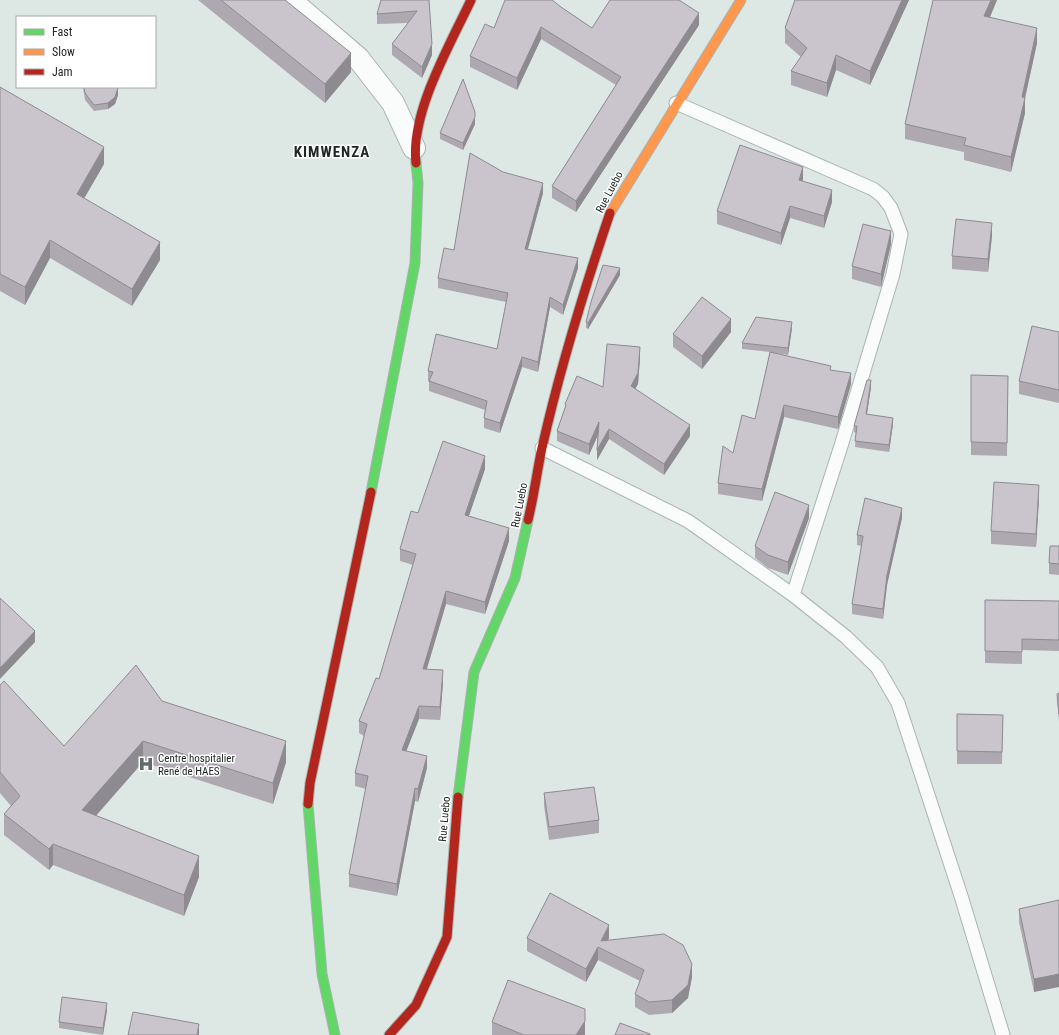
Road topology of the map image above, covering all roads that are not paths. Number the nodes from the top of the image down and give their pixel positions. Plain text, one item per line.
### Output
1 (290, 0) edge
2 (471, 0) edge
3 (741, 0) edge
4 (676, 103) junction
5 (414, 148) junction
6 (542, 448) junction
7 (793, 595) junction
8 (335, 1035) edge
9 (389, 1035) edge
10 (1003, 1035) edge

1 - 5 street
2 - 5 street
3 - 4 street, Rue Luebo
4 - 6 street, Rue Luebo
4 - 7 lane
5 - 8 street
6 - 7 lane
6 - 9 street, Rue Luebo
7 - 10 lane

